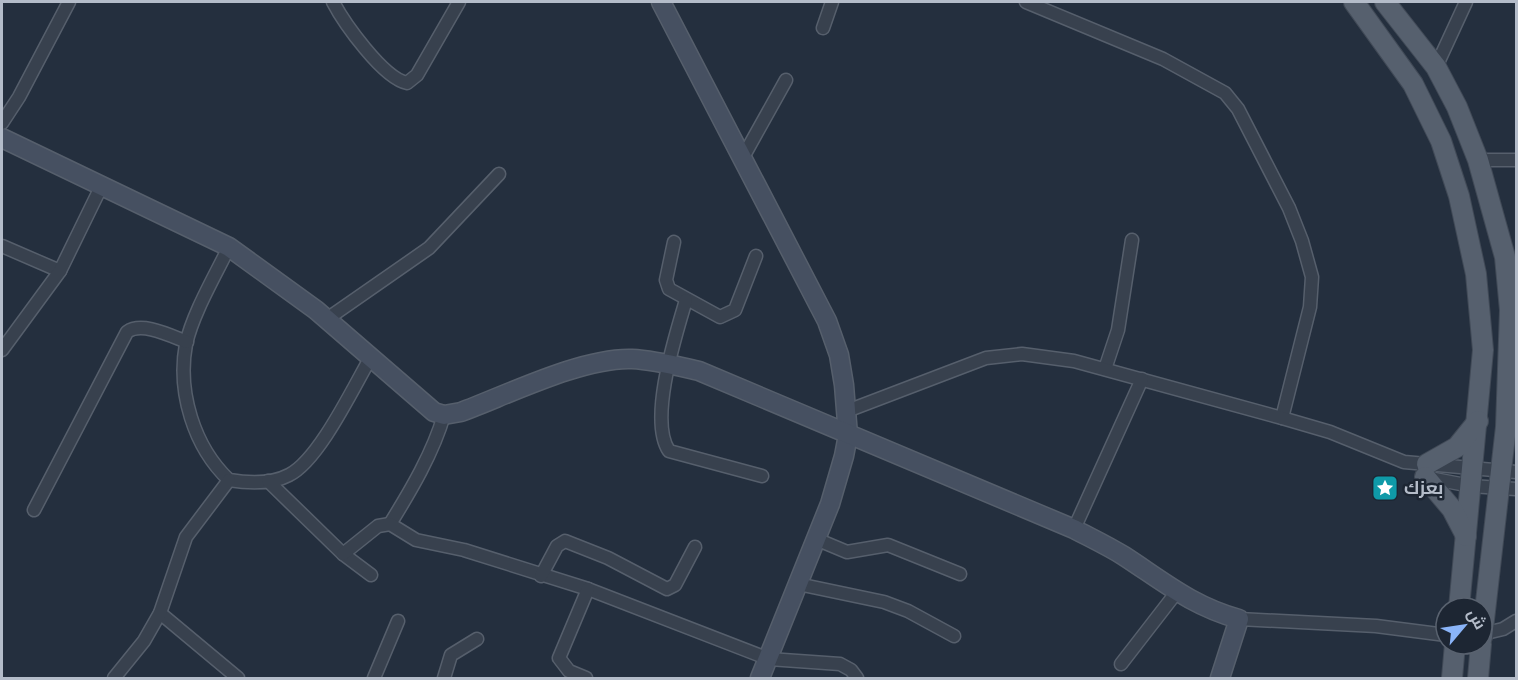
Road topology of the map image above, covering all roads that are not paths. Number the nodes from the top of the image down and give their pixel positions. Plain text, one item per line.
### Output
1 (69, 2) edge
2 (333, 2) edge
3 (459, 2) edge
4 (661, 2) edge
5 (832, 2) edge
6 (1026, 2) edge
7 (1354, 2) edge
8 (1385, 2) edge
9 (1466, 2) edge
10 (823, 28) dead end
11 (1436, 67) junction
12 (786, 80) dead end
13 (2, 123) edge
14 (2, 138) edge
15 (742, 159) junction
16 (1478, 160) junction
17 (1516, 160) edge
18 (499, 174) dead end
19 (102, 184) junction
20 (1132, 240) dead end
21 (674, 242) dead end
22 (2, 246) edge
23 (229, 247) junction
24 (756, 256) dead end
25 (60, 271) junction
26 (686, 300) junction
27 (327, 319) junction
28 (187, 342) junction
29 (2, 350) edge
30 (371, 357) junction
31 (667, 364) junction
32 (1106, 369) junction
33 (1142, 379) junction
34 (847, 411) junction
35 (1511, 413) edge
36 (444, 415) junction
37 (1282, 418) junction
38 (1478, 421) junction
39 (848, 435) junction
40 (1509, 470) edge
41 (1426, 471) junction
42 (762, 476) dead end
43 (1472, 476) junction
44 (229, 480) junction
45 (268, 481) junction
46 (1508, 489) edge
47 (34, 510) dead end
48 (390, 524) junction
49 (1074, 529) junction
50 (1466, 536) junction
51 (816, 538) junction
52 (695, 547) dead end
53 (343, 554) junction
54 (960, 574) dead end
55 (371, 575) dead end
56 (542, 576) junction
57 (798, 584) junction
58 (588, 589) junction
59 (1176, 593) junction
60 (1460, 596) edge
61 (1489, 596) edge
62 (160, 613) junction
63 (1239, 618) junction
64 (398, 621) dead end
65 (1516, 621) edge
66 (1494, 632) edge
67 (1434, 634) edge
68 (954, 636) dead end
69 (477, 639) dead end
70 (1454, 656) edge
71 (1480, 656) edge
72 (769, 659) junction
73 (1121, 664) dead end
74 (114, 678) edge
75 (238, 678) edge
76 (374, 678) edge
77 (444, 678) edge
78 (586, 678) edge
79 (760, 678) edge
80 (857, 678) edge
81 (1220, 678) edge
82 (1452, 678) edge
83 (1478, 678) edge

1 - 13 street
2 - 3 street
4 - 15 street
5 - 10 street
6 - 37 street
7 - 38 main road
8 - 11 main road
9 - 11 street
11 - 16 main road
12 - 15 street
14 - 19 street
15 - 34 street
16 - 17 street
16 - 35 main road
18 - 27 street
19 - 23 street
19 - 25 street
20 - 32 street
21 - 26 street
22 - 25 street
23 - 27 street
23 - 28 street
24 - 26 street
25 - 29 street
26 - 31 street
27 - 30 street
28 - 44 street
28 - 47 street
30 - 36 street
30 - 45 street
31 - 36 street
31 - 39 street
31 - 42 street
32 - 33 street
32 - 34 street
33 - 37 street
33 - 49 street
34 - 39 street
35 - 40 main road
36 - 48 street
37 - 41 street
38 - 41 main road
38 - 43 main road
39 - 49 street
39 - 51 street
40 - 43 street
40 - 46 main road
41 - 43 street
41 - 43 street
41 - 50 main road
43 - 46 street
43 - 50 main road
44 - 45 street
44 - 62 street
45 - 53 street
46 - 61 main road
48 - 53 street
48 - 56 street
49 - 59 street
50 - 60 main road
51 - 54 street
51 - 57 street
52 - 56 street
53 - 55 street
56 - 58 street
57 - 68 street
57 - 72 street
58 - 72 street
58 - 78 street
59 - 63 street
59 - 73 street
62 - 74 street
62 - 75 street
63 - 67 street
63 - 81 street
64 - 76 street
65 - 66 street
69 - 77 street
70 - 82 main road
71 - 83 main road
72 - 79 street
72 - 80 street

